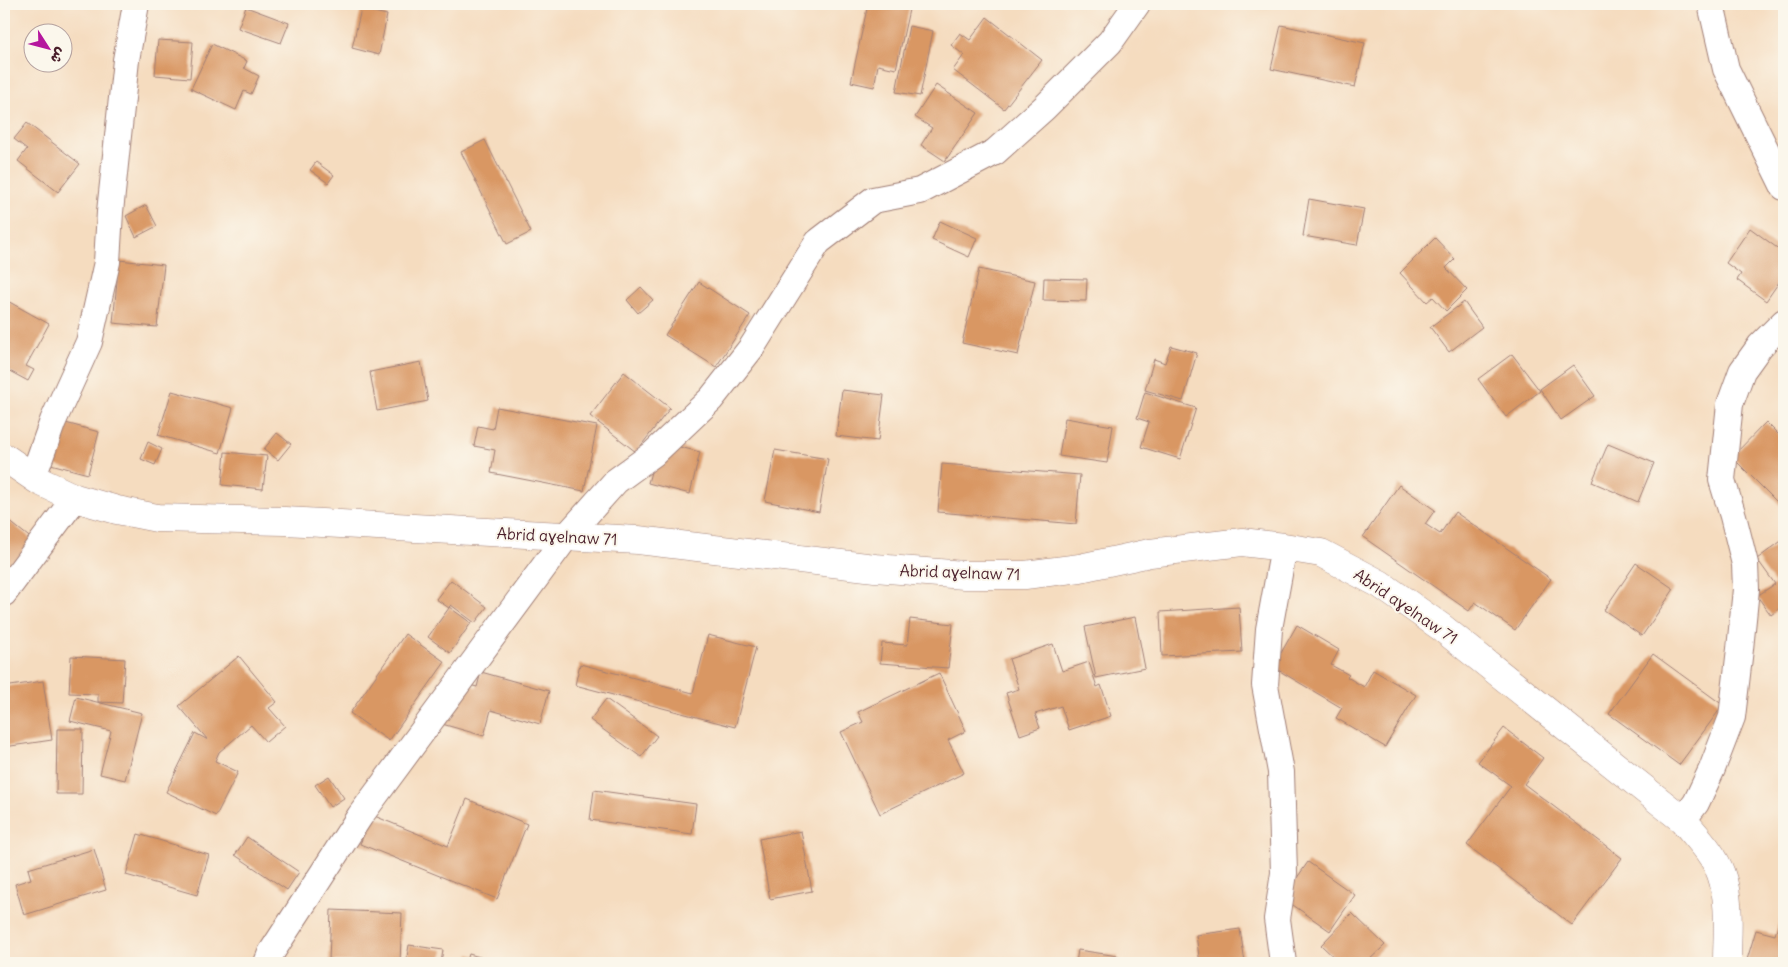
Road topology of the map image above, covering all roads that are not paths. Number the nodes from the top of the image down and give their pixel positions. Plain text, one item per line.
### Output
1 (136, 4) edge
2 (1137, 4) edge
3 (1711, 4) edge
4 (1784, 187) edge
5 (1784, 322) edge
6 (4, 457) edge
7 (33, 477) junction
8 (75, 498) junction
9 (566, 537) junction
10 (1284, 547) junction
11 (4, 594) edge
12 (1683, 820) junction
13 (267, 963) edge
14 (1283, 963) edge
15 (1726, 963) edge

1 - 7 street
2 - 9 street
3 - 4 street
5 - 12 street
6 - 7 main road, Abrid aɣelnaw 71
7 - 8 main road, Abrid aɣelnaw 71
8 - 9 main road, Abrid aɣelnaw 71
8 - 11 street
9 - 10 main road, Abrid aɣelnaw 71
9 - 13 street
10 - 12 main road, Abrid aɣelnaw 71
10 - 14 street
12 - 15 main road, Abrid aɣelnaw 71

